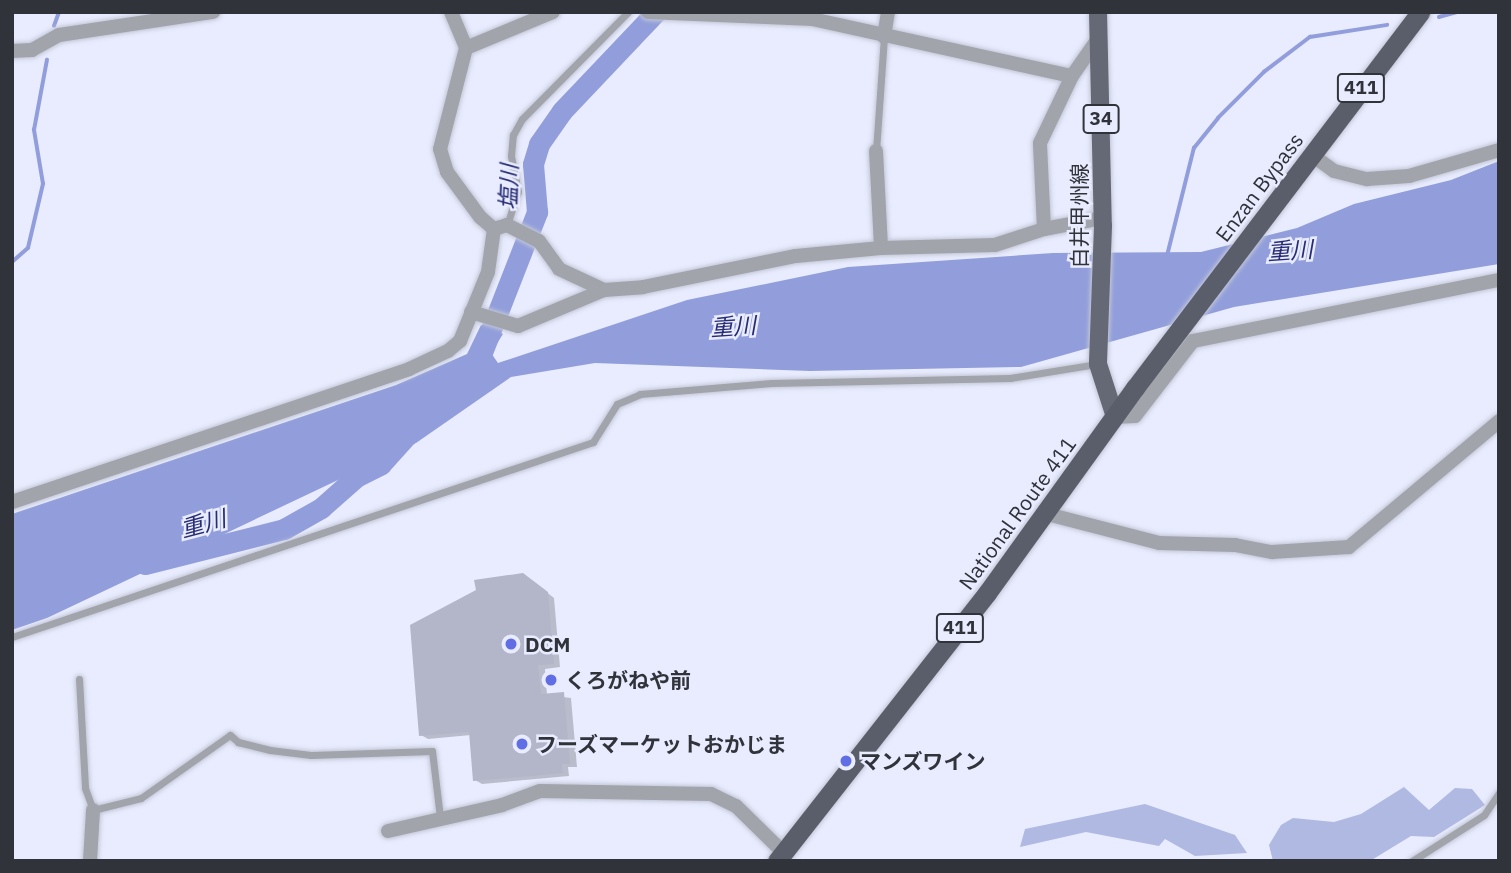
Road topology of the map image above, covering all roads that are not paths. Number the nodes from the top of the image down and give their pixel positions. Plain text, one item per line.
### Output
1 (213, 12) edge
2 (451, 12) edge
3 (553, 12) edge
4 (628, 12) edge
5 (649, 12) edge
6 (888, 12) edge
7 (1098, 12) edge
8 (1420, 12) edge
9 (813, 16) edge
10 (1100, 35) junction
11 (884, 37) junction
12 (466, 48) junction
13 (12, 51) edge
14 (1072, 76) junction
15 (1499, 150) edge
16 (876, 151) joint
17 (1308, 160) junction
18 (1102, 222) junction
19 (501, 227) junction
20 (1044, 229) junction
21 (881, 248) junction
22 (1499, 280) edge
23 (604, 290) junction
24 (471, 312) junction
25 (1098, 364) junction
26 (1135, 388) joint
27 (1115, 417) junction
28 (1499, 421) edge
29 (12, 502) edge
30 (1047, 514) junction
31 (12, 636) edge
32 (79, 679) dead end
33 (1499, 793) edge
34 (93, 810) junction
35 (440, 817) junction
36 (388, 831) dead end
37 (780, 856) edge
38 (90, 861) edge
39 (1412, 861) edge

1 - 13 street
2 - 12 street
3 - 12 street
4 - 19 lane
5 - 9 street
6 - 11 street
7 - 10 main road, 白井甲州線 / 34
8 - 17 highway, Enzan Bypass / 411
9 - 11 street
10 - 14 street
10 - 18 main road, 白井甲州線 / 34
11 - 14 street
11 - 16 lane
12 - 19 street
14 - 20 street
15 - 17 street
16 - 21 street
17 - 26 highway, Enzan Bypass / 411
18 - 20 street
18 - 25 main road, 白井甲州線 / 34
19 - 23 street
19 - 24 street
20 - 21 street
21 - 23 street
22 - 27 street
23 - 24 street
24 - 29 street
25 - 27 main road, 白井甲州線 / 34
25 - 31 lane
26 - 27 highway, National Route 411 / 411
27 - 30 highway, National Route 411 / 411
28 - 30 street
30 - 37 highway, National Route 411 / 411
32 - 34 lane
33 - 39 lane
34 - 35 lane
34 - 38 street
35 - 36 street
35 - 37 street

